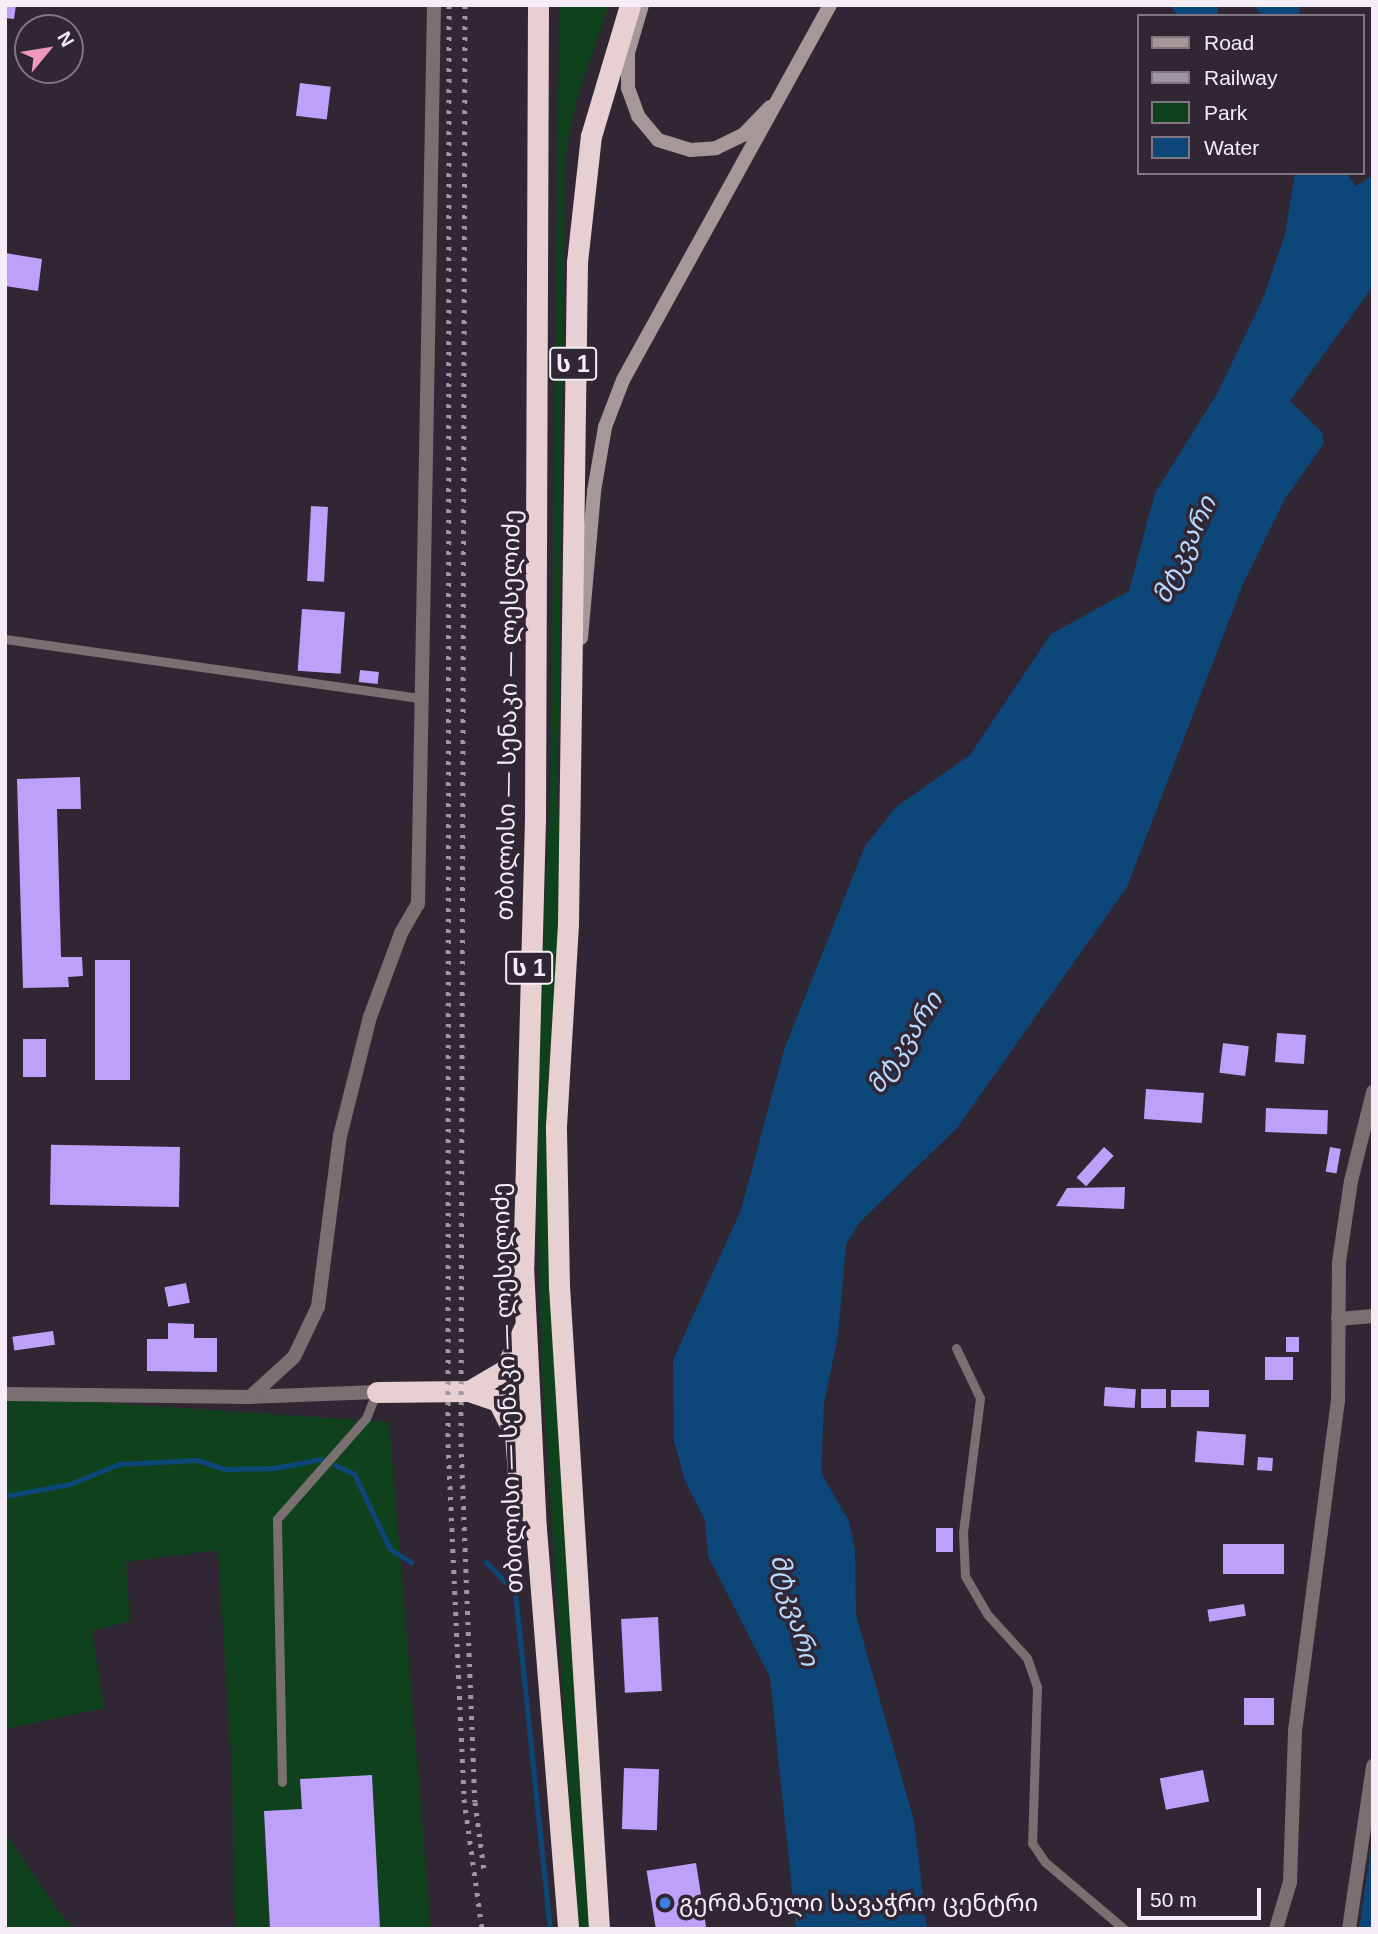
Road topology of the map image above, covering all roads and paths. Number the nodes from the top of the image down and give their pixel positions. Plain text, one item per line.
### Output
1 (433, 5) edge
2 (538, 5) edge
3 (630, 5) edge
4 (642, 5) edge
5 (830, 5) edge
6 (786, 87) junction
7 (5, 639) edge
8 (421, 698) junction
9 (569, 729) junction
10 (1373, 1092) edge
11 (1373, 1316) edge
12 (1338, 1319) junction
13 (526, 1323) junction
14 (956, 1348) dead end
15 (469, 1391) junction
16 (377, 1392) junction
17 (5, 1394) edge
18 (250, 1397) junction
19 (536, 1529) junction
20 (1373, 1766) edge
21 (282, 1782) dead end
22 (568, 1929) edge
23 (599, 1929) edge
24 (1124, 1929) edge
25 (1276, 1929) edge
26 (1349, 1929) edge

1 - 8 street
2 - 13 highway, თბილისი — სენაკი — ლესელიძე / ს 1
3 - 9 highway, ს 1
4 - 6 main road
5 - 6 main road
6 - 9 main road
7 - 8 lane
8 - 18 street
9 - 23 highway, ს 1
10 - 12 street
11 - 12 street
12 - 25 street
13 - 15 highway
13 - 19 highway, თბილისი — სენაკი — ლესელიძე / ს 1
14 - 24 lane
15 - 16 highway
15 - 19 highway
16 - 18 street
16 - 21 lane
17 - 18 street
19 - 22 highway, თბილისი — სენაკი — ლესელიძე / ს 1
20 - 26 street

